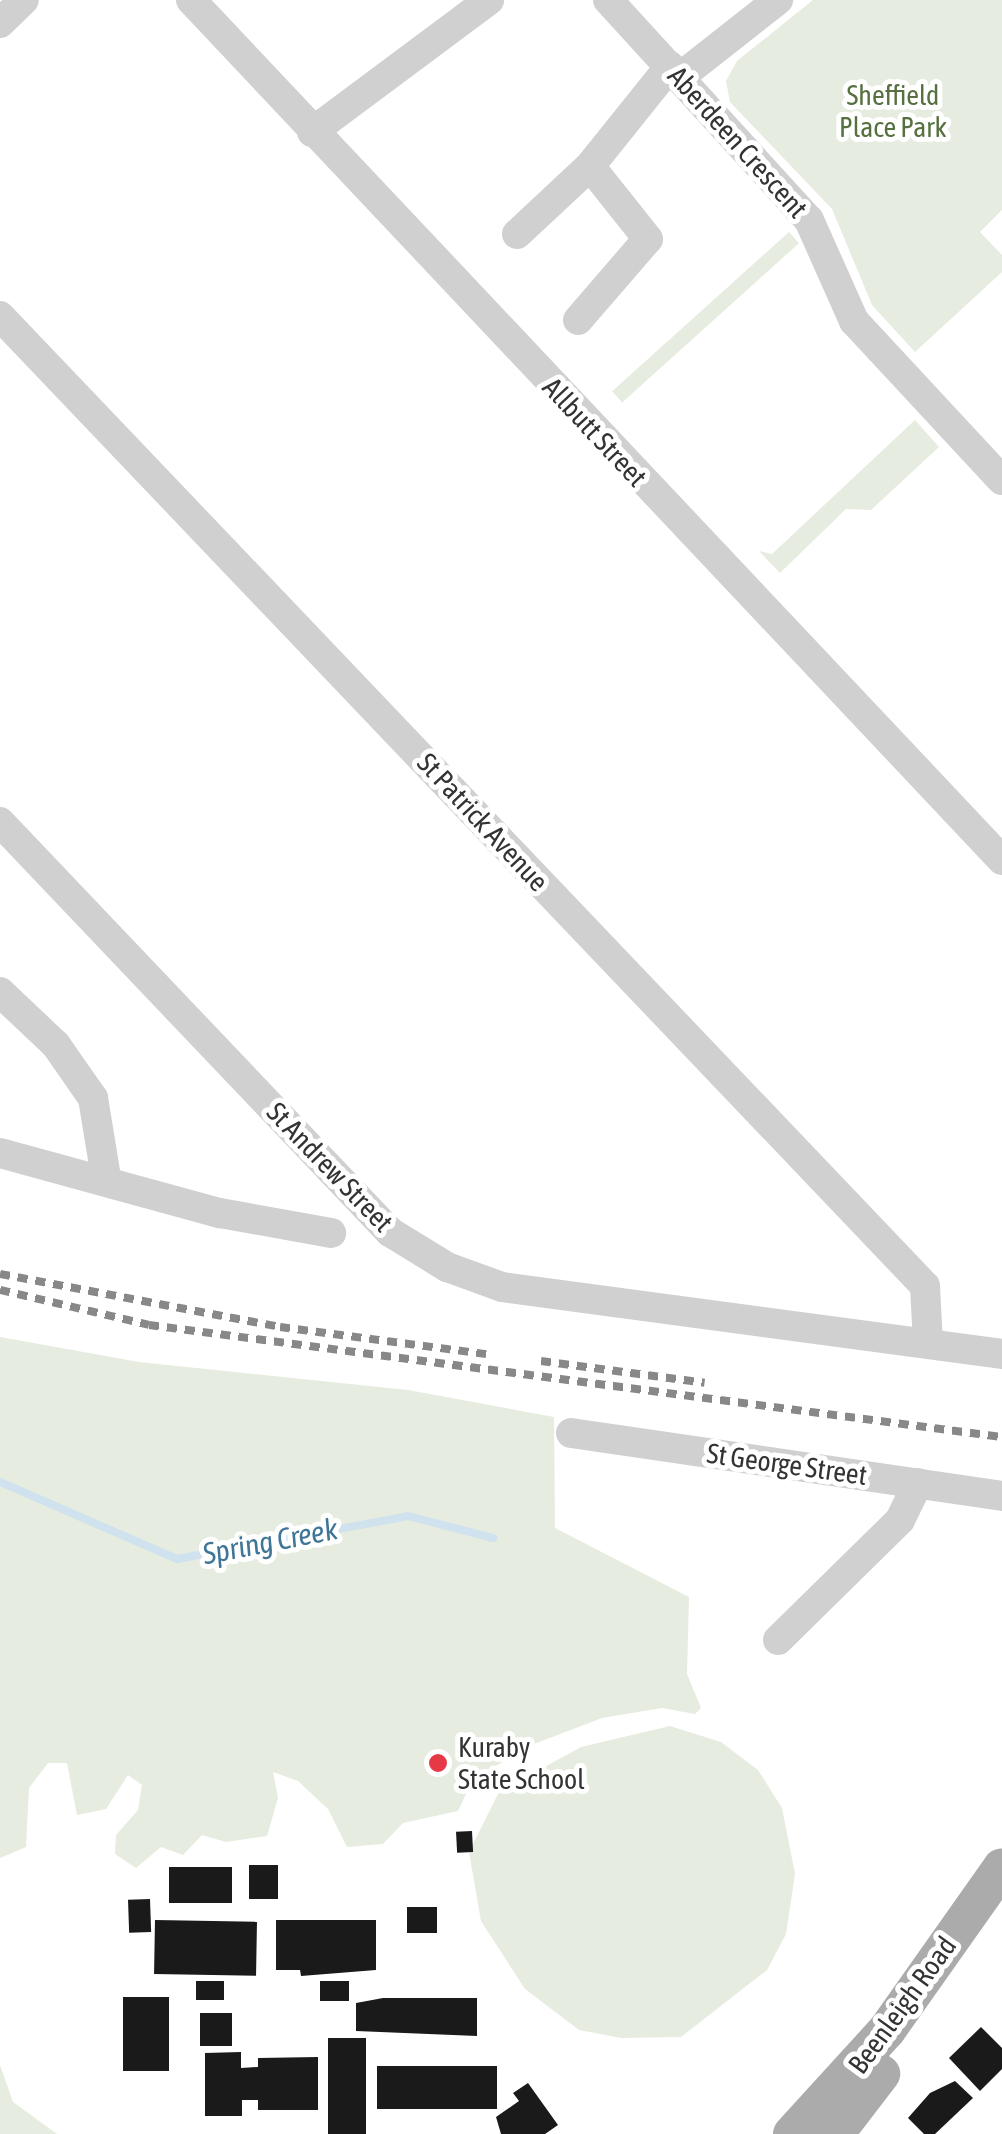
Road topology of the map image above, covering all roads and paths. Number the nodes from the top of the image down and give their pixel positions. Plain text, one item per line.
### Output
1 (24, 0) edge
2 (191, 0) edge
3 (489, 0) edge
4 (608, 0) edge
5 (778, 0) edge
6 (0, 23) edge
7 (675, 71) junction
8 (312, 132) junction
9 (590, 166) junction
10 (517, 234) dead end
11 (0, 316) edge
12 (578, 320) dead end
13 (1002, 480) edge
14 (0, 822) edge
15 (1002, 860) edge
16 (1, 995) edge
17 (0, 1153) edge
18 (106, 1177) junction
19 (331, 1233) dead end
20 (928, 1344) junction
21 (1002, 1354) edge
22 (571, 1433) dead end
23 (918, 1483) junction
24 (1002, 1496) edge
25 (778, 1640) dead end
26 (1002, 1867) edge
27 (1002, 1912) edge
28 (792, 2134) edge
29 (836, 2134) edge

1 - 6 street
2 - 8 street, Allbutt Street
3 - 8 street
4 - 7 street, Aberdeen Crescent
5 - 7 street
7 - 9 street
7 - 13 street, Aberdeen Crescent
8 - 15 street, Allbutt Street
9 - 10 street
9 - 12 street
11 - 20 street, St Patrick Avenue
14 - 20 street, St Andrew Street
16 - 18 street
17 - 18 street
18 - 19 street
20 - 21 street, St Andrew Street
22 - 23 street, St George Street
23 - 24 street, St George Street
23 - 25 street
26 - 28 main road, Beenleigh Road
27 - 29 main road, Beenleigh Road

